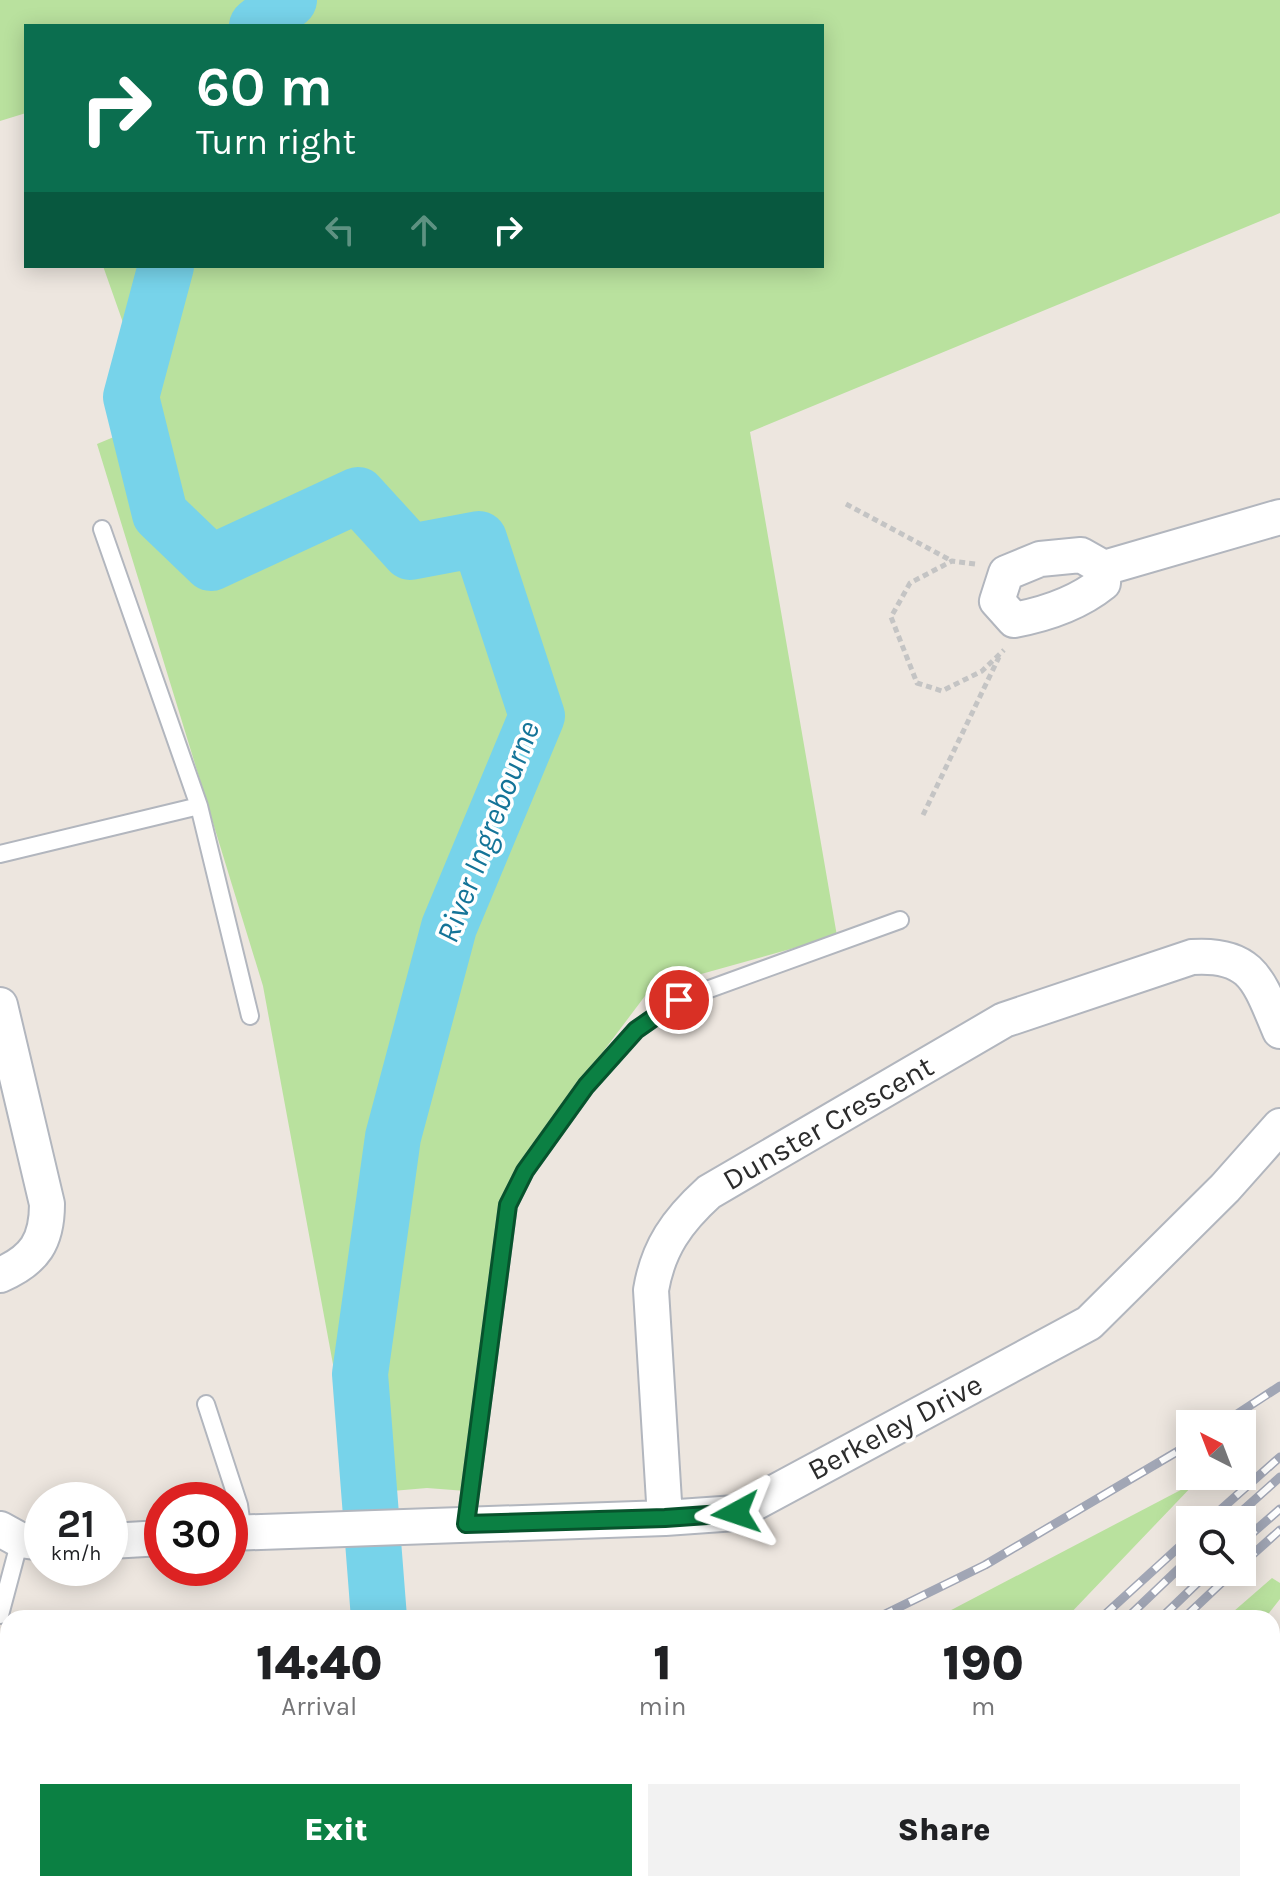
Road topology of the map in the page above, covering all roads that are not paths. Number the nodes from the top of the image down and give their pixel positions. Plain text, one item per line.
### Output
1 (1280, 517) edge
2 (102, 529) dead end
3 (1104, 568) junction
4 (199, 806) junction
5 (0, 854) edge
6 (900, 920) dead end
7 (1271, 983) edge
8 (0, 1005) edge
9 (250, 1016) dead end
10 (1280, 1031) edge
11 (1280, 1126) edge
12 (0, 1275) edge
13 (206, 1404) dead end
14 (231, 1482) edge
15 (665, 1518) junction
16 (452, 1524) junction
17 (248, 1533) edge
18 (21, 1537) edge
19 (1, 1610) edge

1 - 3 street
2 - 4 lane
3 - 3 street
4 - 5 lane
4 - 9 lane
6 - 16 lane
7 - 10 street
7 - 15 street, Dunster Crescent
8 - 12 street
11 - 15 street, Berkeley Drive
13 - 14 lane
15 - 16 street, Berkeley Drive
16 - 17 street, Berkeley Drive
18 - 19 lane

